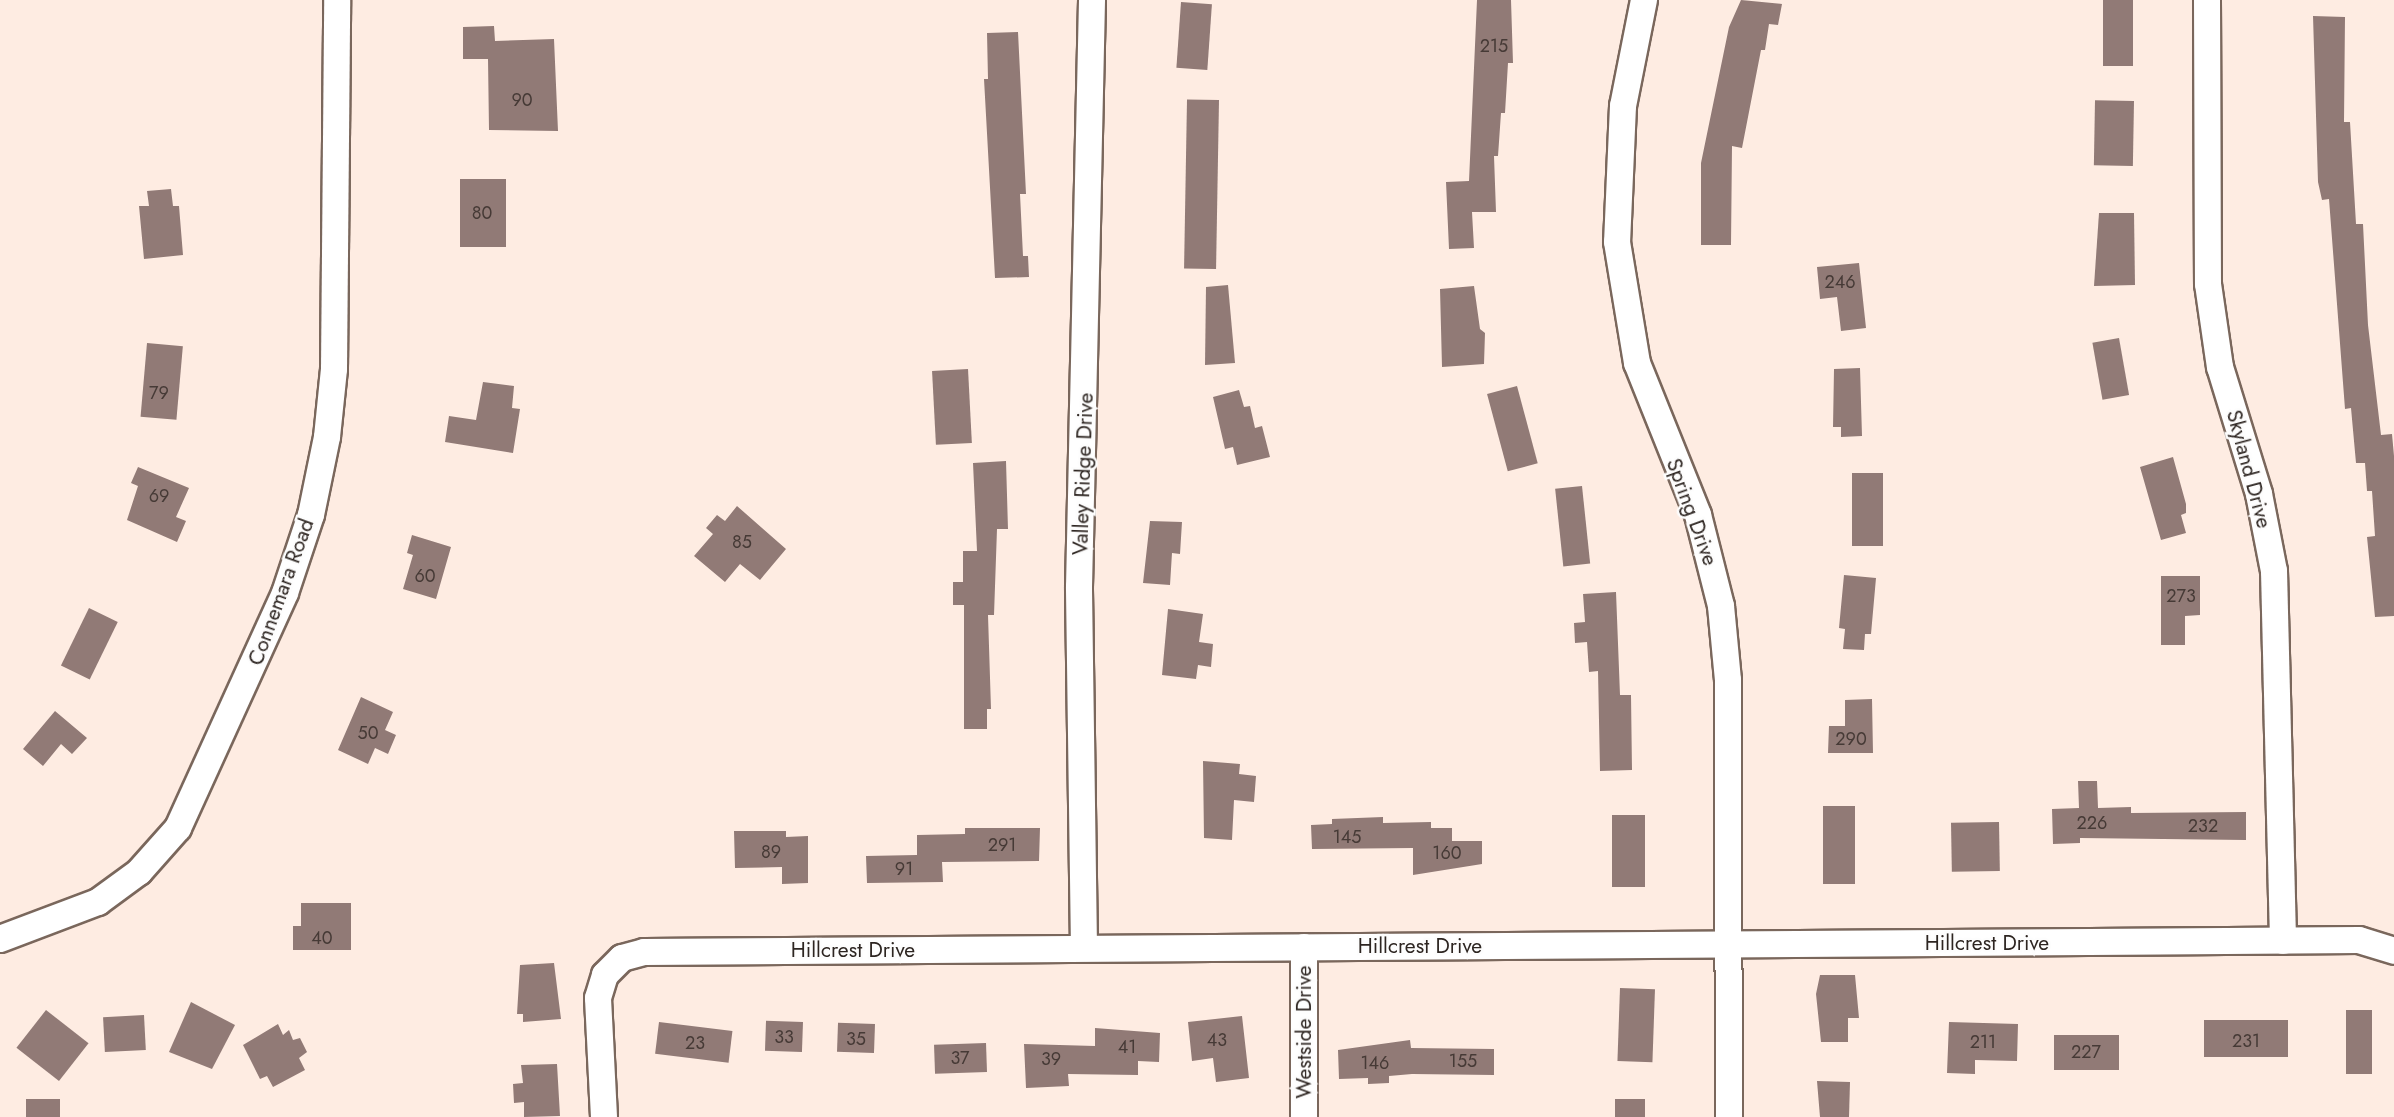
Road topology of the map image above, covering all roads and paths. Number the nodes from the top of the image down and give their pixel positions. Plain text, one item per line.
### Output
1 (337, 0) edge
2 (1092, 0) edge
3 (1644, 0) edge
4 (2207, 0) edge
5 (0, 939) edge
6 (2283, 941) junction
7 (1729, 944) junction
8 (1304, 947) junction
9 (1084, 948) junction
10 (2394, 951) edge
11 (604, 1117) edge
12 (1304, 1117) edge
13 (1729, 1117) edge

1 - 5 street, Connemara Road
2 - 9 street, Valley Ridge Drive
3 - 7 street, Spring Drive
4 - 6 street, Skyland Drive
6 - 7 street, Hillcrest Drive
6 - 10 street, Hillcrest Drive
7 - 8 street, Hillcrest Drive
7 - 13 street, Spring Drive
8 - 9 street, Hillcrest Drive
8 - 12 street, Westside Drive
9 - 11 street, Hillcrest Drive

